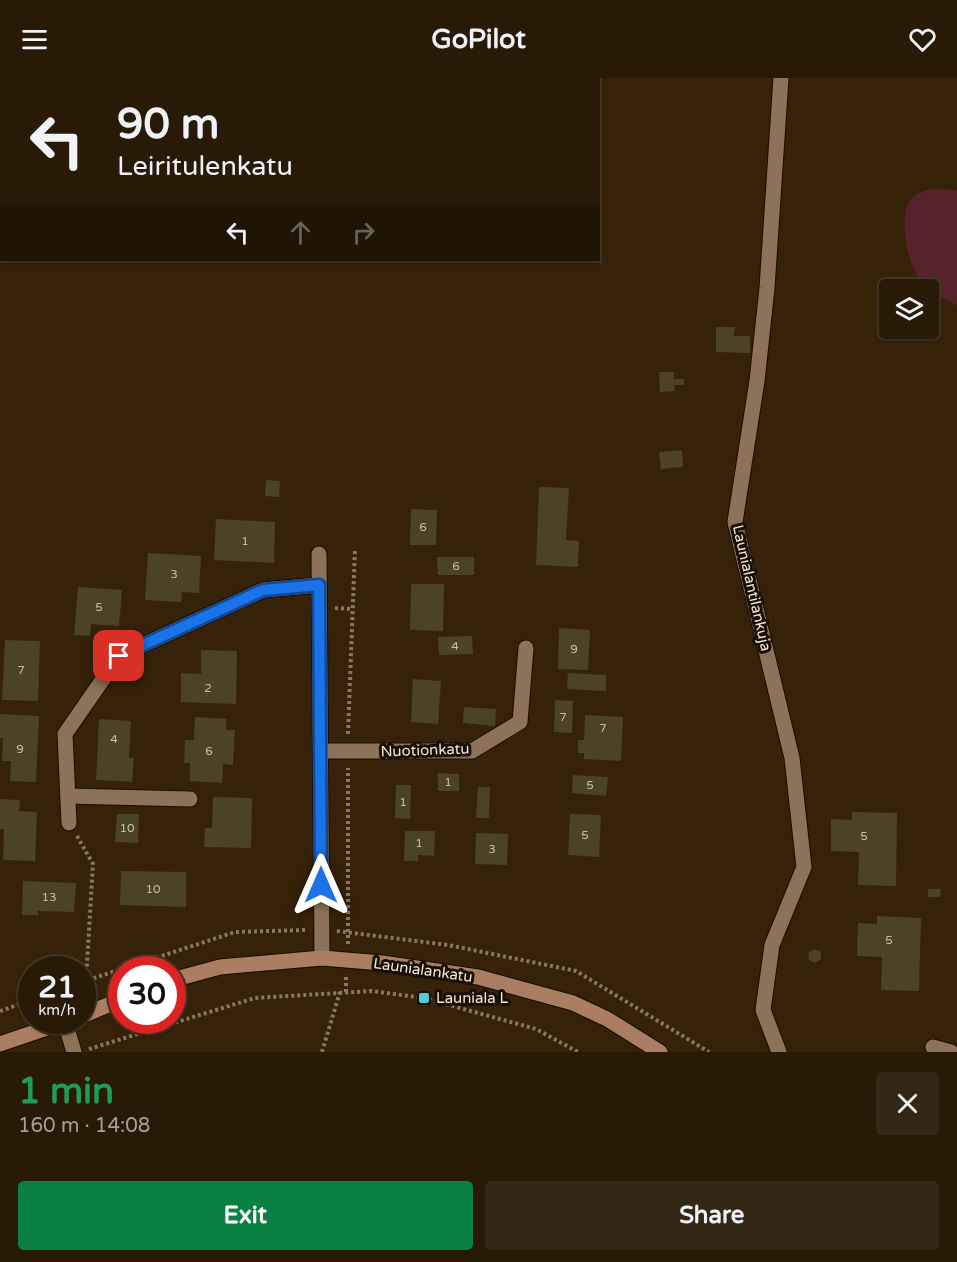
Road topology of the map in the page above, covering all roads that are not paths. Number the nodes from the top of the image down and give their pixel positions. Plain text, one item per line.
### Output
1 (781, 78) edge
2 (318, 554) dead end
3 (319, 585) junction
4 (526, 648) dead end
5 (321, 751) junction
6 (68, 796) junction
7 (190, 799) dead end
8 (69, 823) road end
9 (322, 958) junction
10 (186, 976) edge
11 (30, 1034) edge
12 (73, 1034) edge
13 (0, 1044) edge
14 (933, 1047) dead end
15 (80, 1051) edge
16 (660, 1052) edge
17 (779, 1052) edge
18 (951, 1052) edge

1 - 17 street, Launialantilankuja
2 - 3 street
3 - 5 street
3 - 6 street
4 - 5 street, Nuotionkatu
5 - 9 street
6 - 7 street
6 - 8 street
9 - 10 street, Launialankatu
9 - 16 street, Launialankatu
11 - 13 street
12 - 15 street
14 - 18 street

